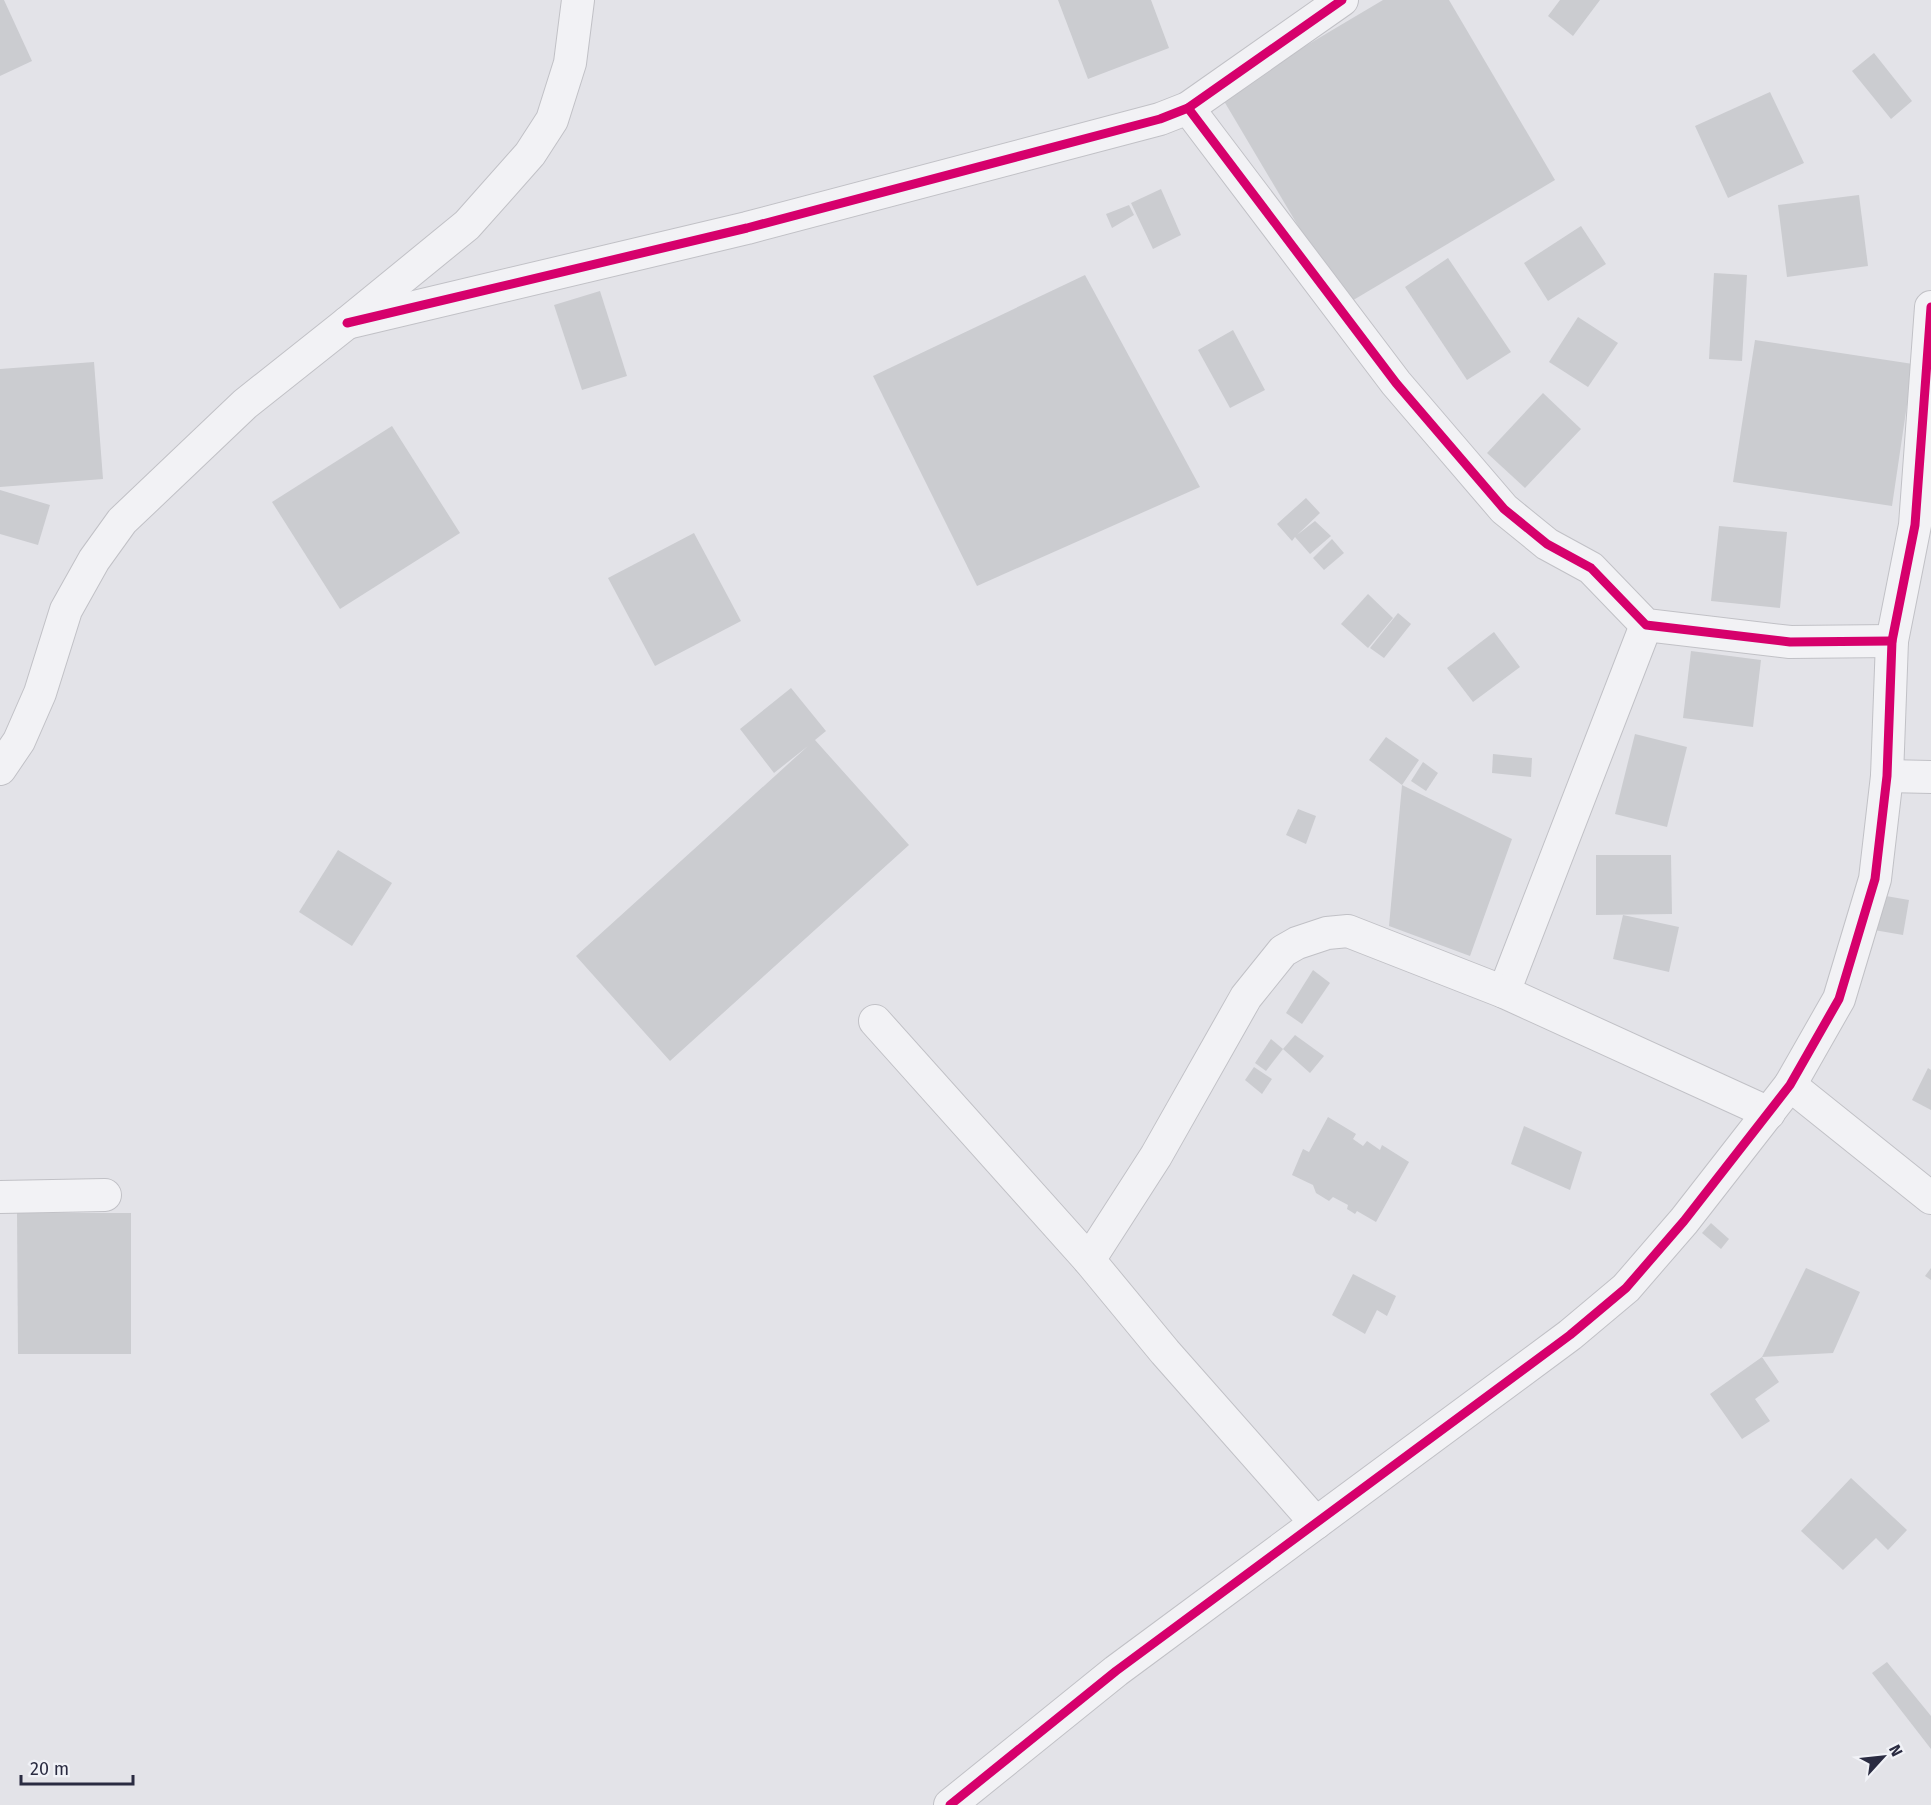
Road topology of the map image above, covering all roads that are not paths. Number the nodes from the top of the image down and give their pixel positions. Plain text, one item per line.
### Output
1 (578, 0) edge
2 (1342, 0) edge
3 (1188, 108) junction
4 (1931, 307) edge
5 (347, 323) junction
6 (1923, 522) edge
7 (1646, 625) junction
8 (1892, 641) junction
9 (0, 769) edge
10 (1887, 776) junction
11 (1931, 777) edge
12 (1504, 992) junction
13 (875, 1021) dead end
14 (1790, 1085) junction
15 (1769, 1113) junction
16 (105, 1195) dead end
17 (0, 1197) edge
18 (1931, 1198) edge
19 (1089, 1260) junction
20 (1316, 1523) junction
21 (950, 1805) edge

1 - 5 street
2 - 3 street
3 - 5 street
3 - 7 street
4 - 6 street
5 - 9 street
6 - 8 street
7 - 8 street
7 - 12 street
8 - 10 street
10 - 11 street
10 - 14 street
12 - 15 street
12 - 19 street
13 - 19 street
14 - 15 street
14 - 18 street
15 - 20 street
16 - 17 street
19 - 20 street
20 - 21 street

